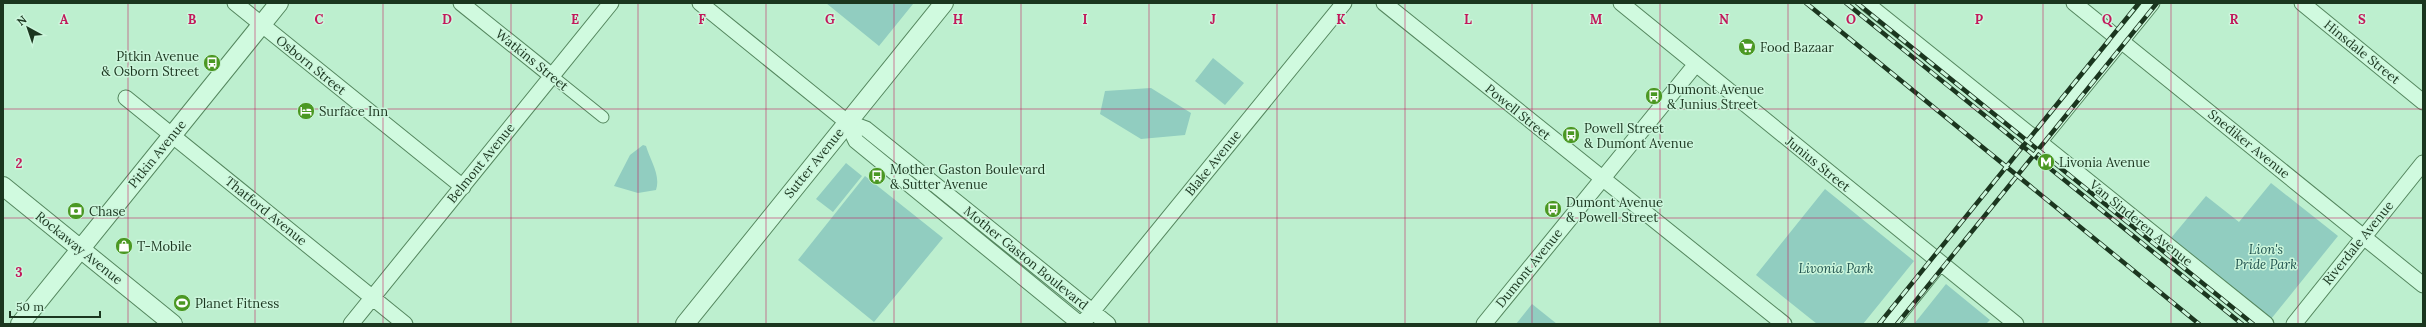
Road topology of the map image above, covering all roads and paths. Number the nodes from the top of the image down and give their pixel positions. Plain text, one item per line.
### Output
1 (235, 3) edge
2 (279, 3) edge
3 (461, 3) edge
4 (611, 3) edge
5 (700, 3) edge
6 (1344, 3) edge
7 (1384, 3) edge
8 (1621, 3) edge
9 (1866, 3) edge
10 (2074, 3) edge
11 (2152, 3) edge
12 (2302, 3) edge
13 (941, 4) edge
14 (262, 25) junction
15 (2121, 41) junction
16 (1696, 64) junction
17 (552, 76) junction
18 (126, 98) dead end
19 (2423, 102) edge
20 (603, 117) dead end
21 (847, 122) junction
22 (172, 136) junction
23 (2040, 141) junction
24 (2423, 163) edge
25 (1602, 180) junction
26 (3, 186) edge
27 (463, 187) junction
28 (2364, 236) junction
29 (80, 249) junction
30 (1940, 263) junction
31 (2423, 285) edge
32 (373, 297) junction
33 (1092, 312) junction
34 (20, 324) edge
35 (173, 324) edge
36 (352, 324) edge
37 (405, 324) edge
38 (684, 324) edge
39 (1081, 324) edge
40 (1108, 324) edge
41 (1484, 324) edge
42 (1784, 324) edge
43 (1891, 324) edge
44 (2016, 324) edge
45 (2266, 324) edge
46 (2294, 324) edge

1 - 14 street, Osborn Street
2 - 14 street, Pitkin Avenue
3 - 17 street, Watkins Street
4 - 17 street, Belmont Avenue
5 - 21 street, Mother Gaston Boulevard
6 - 33 street, Blake Avenue
7 - 25 street, Powell Street
8 - 16 street, Junius Street
9 - 23 street, Van Sinderen Avenue
10 - 15 street, Snediker Avenue
11 - 15 street
12 - 19 street, Hinsdale Street
13 - 21 street, Sutter Avenue
14 - 22 street, Pitkin Avenue
14 - 27 street, Osborn Street
15 - 23 street
15 - 28 street, Snediker Avenue
16 - 25 street, Dumont Avenue
16 - 30 street, Junius Street
17 - 20 street, Watkins Street
17 - 27 street, Belmont Avenue
18 - 22 street, Thatford Avenue
21 - 33 street, Mother Gaston Boulevard
21 - 38 street, Sutter Avenue
21 - 39 street, Mother Gaston Boulevard
22 - 29 street, Pitkin Avenue
22 - 32 street, Thatford Avenue
23 - 45 street, Van Sinderen Avenue
24 - 28 street, Riverdale Avenue
25 - 41 street, Dumont Avenue
25 - 42 street, Powell Street
26 - 29 street, Rockaway Avenue
27 - 32 street, Belmont Avenue
28 - 31 street, Snediker Avenue
28 - 46 street, Riverdale Avenue
29 - 34 street, Pitkin Avenue
29 - 35 street, Rockaway Avenue
30 - 43 street
30 - 44 street, Junius Street
32 - 36 street, Belmont Avenue
32 - 37 street, Thatford Avenue
33 - 39 street, Blake Avenue
33 - 40 street, Mother Gaston Boulevard

